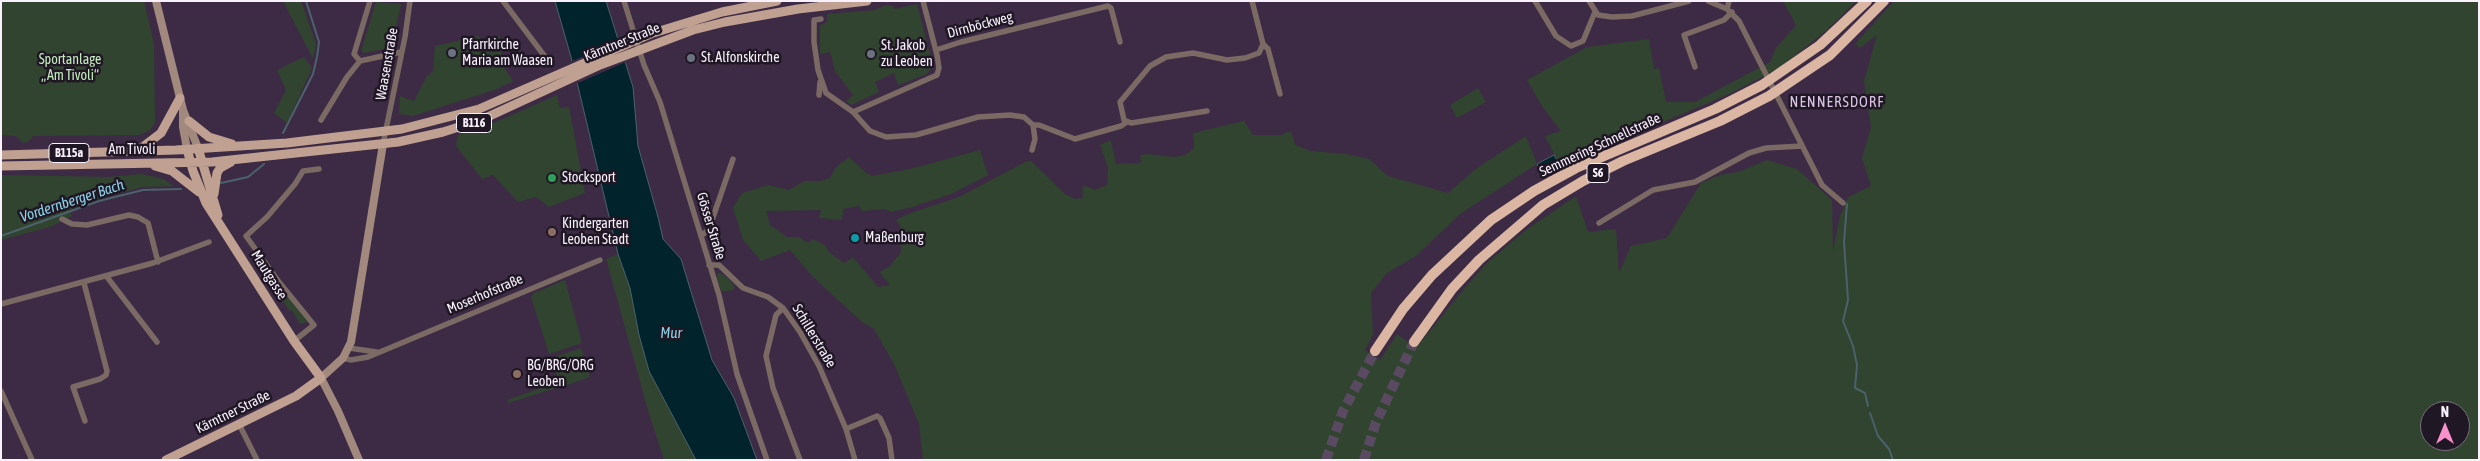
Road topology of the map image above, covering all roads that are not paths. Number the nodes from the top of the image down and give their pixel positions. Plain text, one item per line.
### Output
1 (156, 1) edge
2 (370, 1) edge
3 (410, 1) edge
4 (503, 1) edge
5 (624, 1) edge
6 (777, 1) edge
7 (867, 1) edge
8 (924, 1) edge
9 (1252, 1) edge
10 (1535, 1) edge
11 (1589, 1) edge
12 (1689, 1) edge
13 (1708, 1) edge
14 (1729, 1) edge
15 (1868, 1) edge
16 (1884, 1) edge
17 (1595, 12) junction
18 (1731, 12) junction
19 (822, 19) dead end
20 (654, 38) junction
21 (1120, 42) dead end
22 (1263, 44) junction
23 (936, 50) junction
24 (401, 52) junction
25 (546, 58) dead end
26 (360, 61) junction
27 (1695, 67) dead end
28 (820, 76) junction
29 (543, 87) junction
30 (1280, 94) dead end
31 (819, 95) dead end
32 (180, 98) junction
33 (183, 110) junction
34 (1207, 111) dead end
35 (853, 112) junction
36 (321, 120) dead end
37 (189, 121) junction
38 (1126, 122) junction
39 (1033, 125) junction
40 (386, 132) junction
41 (384, 144) junction
42 (240, 146) junction
43 (1802, 146) junction
44 (198, 148) junction
45 (188, 149) junction
46 (138, 150) junction
47 (1032, 150) dead end
48 (1, 155) edge
49 (733, 159) dead end
50 (233, 160) junction
51 (150, 164) junction
52 (1, 166) edge
53 (203, 166) junction
54 (192, 167) junction
55 (318, 169) dead end
56 (203, 196) junction
57 (214, 201) junction
58 (1843, 203) dead end
59 (62, 219) dead end
60 (1599, 223) dead end
61 (220, 224) junction
62 (701, 236) junction
63 (209, 242) dead end
64 (600, 260) dead end
65 (158, 262) junction
66 (709, 265) junction
67 (107, 277) junction
68 (84, 284) junction
69 (1, 304) edge
70 (783, 308) junction
71 (294, 341) junction
72 (157, 342) dead end
73 (1414, 342) tunnel mouth
74 (349, 348) junction
75 (1375, 351) tunnel mouth
76 (380, 352) junction
77 (343, 358) junction
78 (321, 378) junction
79 (1, 391) edge
80 (85, 421) dead end
81 (239, 424) junction
82 (846, 429) junction
83 (32, 460) edge
84 (166, 460) edge
85 (257, 460) edge
86 (359, 460) edge
87 (767, 460) edge
88 (800, 460) edge
89 (854, 460) edge
90 (892, 460) edge

1 - 32 main road
2 - 26 street
3 - 24 street, Waasenstraße
4 - 25 street
5 - 62 street, Gösser Straße
6 - 20 main road, Kärntner Straße / B116
7 - 20 main road, Kärntner Straße / B116
8 - 23 street, Dirnböckweg
9 - 22 street
10 - 17 street
11 - 17 street
12 - 17 street
13 - 18 street
14 - 18 street
15 - 75 highway, Semmering Schnellstraße / S6
16 - 73 highway, Semmering Schnellstraße / S6
18 - 27 street
18 - 43 street
19 - 28 street
20 - 29 main road, Kärntner Straße / B116
21 - 23 street, Dirnböckweg
22 - 30 street
22 - 38 street
23 - 35 street, Dirnböckweg
24 - 26 street
24 - 40 street, Waasenstraße
26 - 36 street
28 - 31 street
28 - 35 street
29 - 40 main road, Kärntner Straße / B116
29 - 41 main road, Kärntner Straße / B116
32 - 33 main road
32 - 46 main road
33 - 37 main road
33 - 45 main road
34 - 38 street
35 - 39 street
37 - 42 main road
37 - 44 main road
38 - 39 street
39 - 47 street
40 - 41 street
40 - 42 main road, B116
41 - 50 main road, B116
41 - 74 main road
42 - 44 main road, B116
43 - 58 street
43 - 60 street
44 - 45 main road, Am Tivoli / B115a
44 - 53 main road, Mautgasse
45 - 46 main road, Am Tivoli / B115a
45 - 54 main road, Mautgasse
46 - 48 main road, Am Tivoli / B115a
49 - 62 street
50 - 53 main road, B116
50 - 57 main road
51 - 52 main road, Am Tivoli / B115a
51 - 54 main road, Am Tivoli / B115a
51 - 56 main road
53 - 54 main road, Am Tivoli
53 - 57 main road, Mautgasse
54 - 56 main road, Mautgasse
55 - 71 street, Mautgasse
56 - 61 main road, Mautgasse
57 - 61 main road, Mautgasse
59 - 65 street
61 - 71 main road, Mautgasse
62 - 66 street, Gösser Straße
63 - 65 street
64 - 76 street, Moserhofstraße
65 - 67 street
66 - 70 street, Schillerstraße
66 - 87 street, Gösser Straße
67 - 68 street
67 - 72 street
68 - 69 street
68 - 80 street
70 - 82 street, Schillerstraße
70 - 88 street
71 - 78 main road, Mautgasse
74 - 76 street
74 - 77 main road
76 - 77 street, Moserhofstraße
77 - 78 main road
78 - 81 main road, Kärntner Straße
78 - 86 main road
79 - 83 street
81 - 84 main road, Kärntner Straße
81 - 85 street
82 - 89 street, Schillerstraße
82 - 90 street

